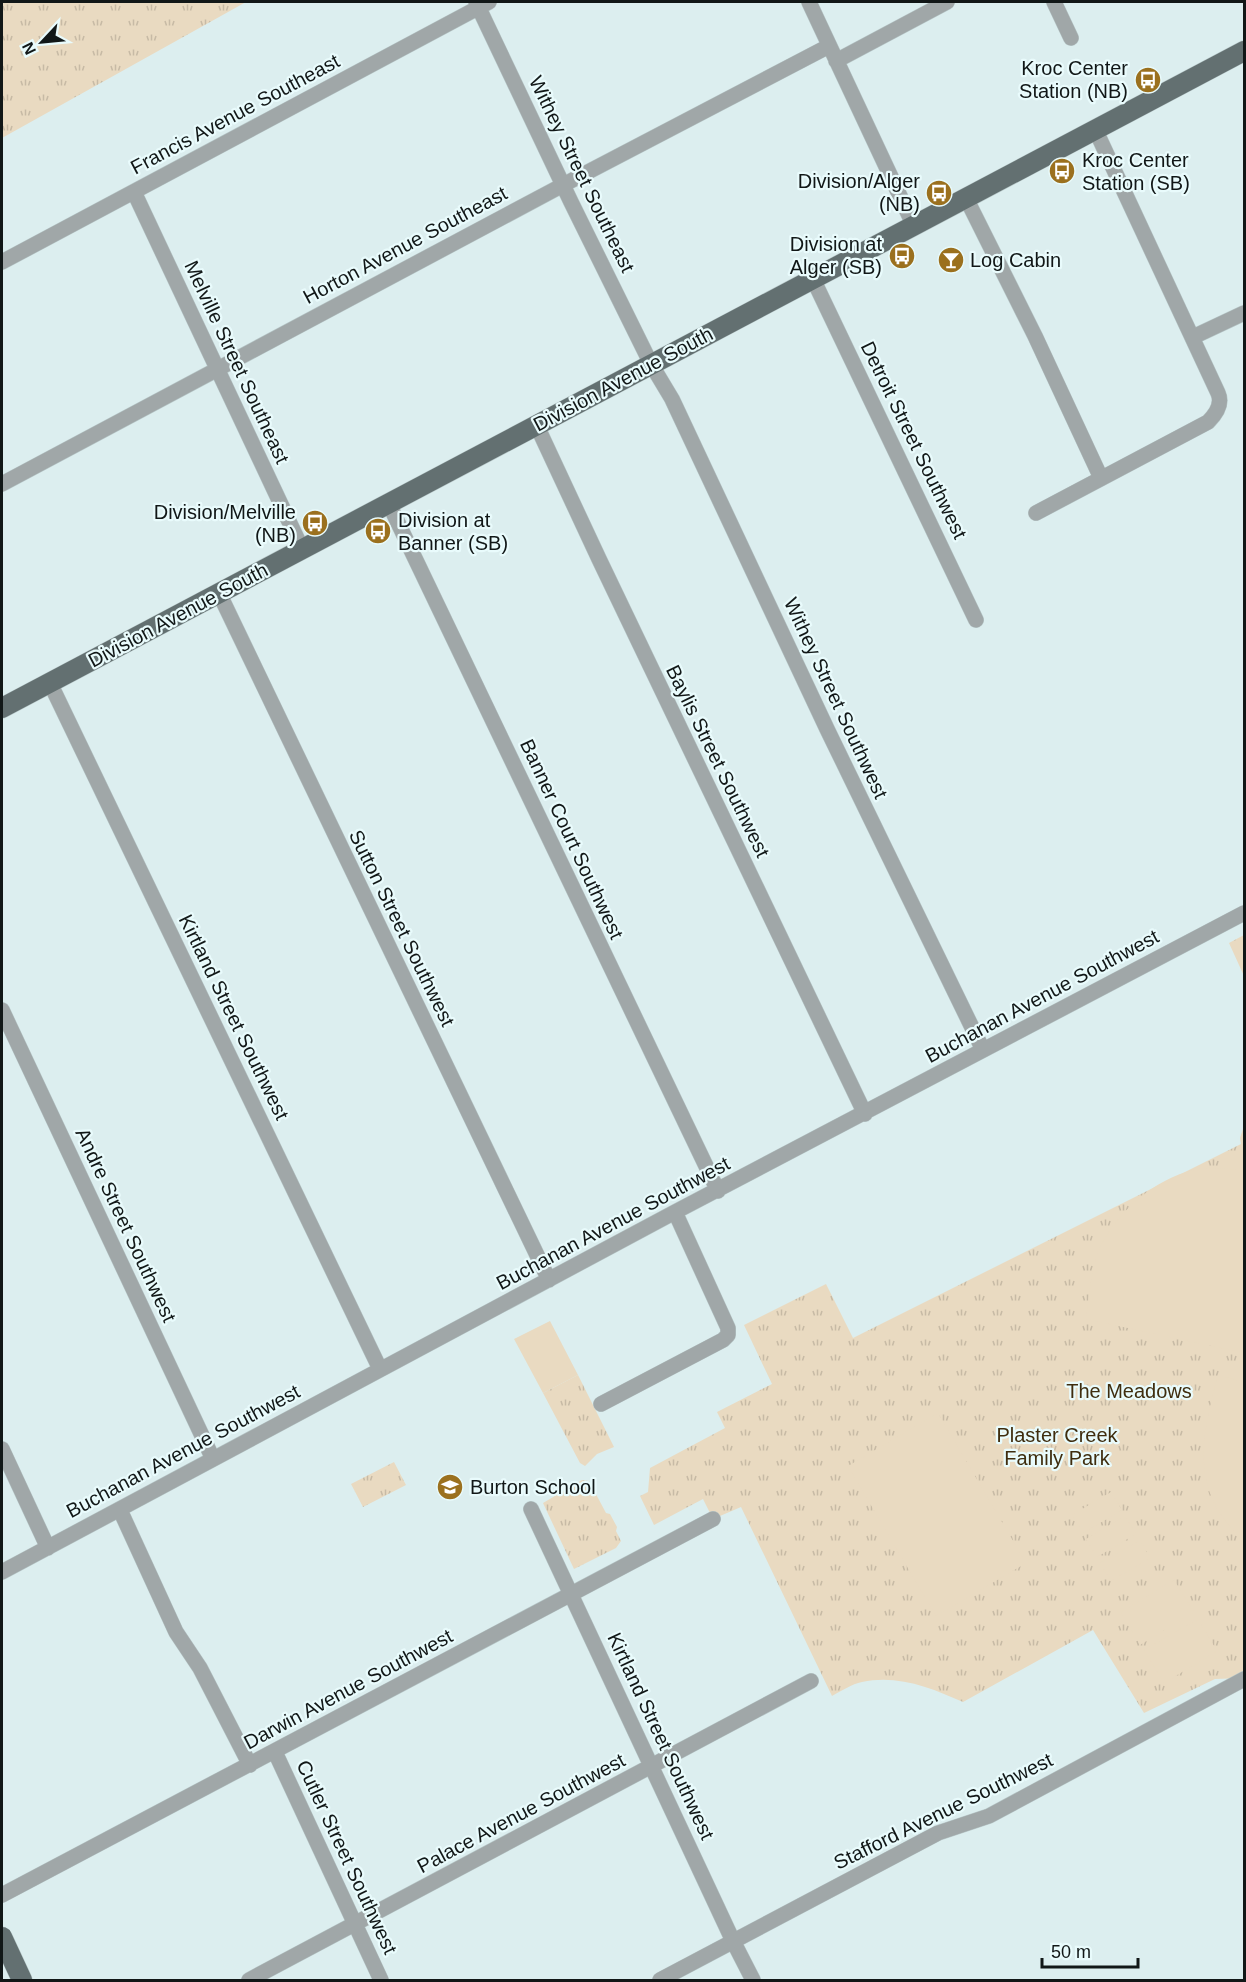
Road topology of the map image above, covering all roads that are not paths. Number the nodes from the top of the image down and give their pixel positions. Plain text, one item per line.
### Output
1 (809, 2) edge
2 (946, 2) edge
3 (1054, 2) edge
4 (481, 3) edge
5 (1071, 38) dead end
6 (1245, 51) edge
7 (832, 53) junction
8 (1095, 129) junction
9 (563, 185) junction
10 (134, 192) junction
11 (966, 198) junction
12 (914, 226) junction
13 (2, 262) edge
14 (813, 279) junction
15 (1245, 312) edge
16 (1193, 337) junction
17 (651, 364) junction
18 (216, 369) junction
19 (536, 424) junction
20 (1101, 478) junction
21 (2, 484) edge
22 (389, 504) junction
23 (1036, 513) dead end
24 (302, 549) junction
25 (219, 593) junction
26 (976, 620) dead end
27 (50, 683) junction
28 (2, 708) edge
29 (1245, 913) edge
30 (2, 1010) edge
31 (983, 1050) junction
32 (865, 1114) junction
33 (718, 1191) junction
34 (675, 1212) junction
35 (549, 1280) junction
36 (380, 1369) junction
37 (601, 1404) dead end
38 (2, 1449) edge
39 (213, 1459) junction
40 (531, 1509) dead end
41 (120, 1510) junction
42 (713, 1520) dead end
43 (48, 1548) junction
44 (2, 1572) edge
45 (571, 1593) junction
46 (1245, 1679) edge
47 (811, 1681) dead end
48 (275, 1752) junction
49 (250, 1765) junction
50 (651, 1767) junction
51 (2, 1895) edge
52 (355, 1924) junction
53 (2, 1937) edge
54 (733, 1941) junction
55 (21, 1980) edge
56 (249, 1980) edge
57 (381, 1980) edge
58 (660, 1980) edge
59 (753, 1980) edge

1 - 7 street
2 - 7 street, Horton Avenue Southeast
3 - 5 street
4 - 9 street, Withey Street Southeast
4 - 10 street, Francis Avenue Southeast
6 - 8 main road, Division Avenue South
7 - 9 street, Horton Avenue Southeast
7 - 12 street
8 - 11 main road, Division Avenue South
8 - 16 street
9 - 17 street, Withey Street Southeast
9 - 18 street, Horton Avenue Southeast
10 - 13 street, Francis Avenue Southeast
10 - 18 street, Melville Street Southeast
11 - 12 main road, Division Avenue South
11 - 20 street
12 - 14 main road, Division Avenue South
14 - 17 main road, Division Avenue South
14 - 26 street, Detroit Street Southwest
15 - 16 street
16 - 20 street
17 - 19 main road, Division Avenue South
17 - 31 street, Withey Street Southwest
18 - 21 street, Horton Avenue Southeast
18 - 24 street, Melville Street Southeast
19 - 22 main road, Division Avenue South
19 - 32 street, Baylis Street Southwest
20 - 23 street
22 - 24 main road, Division Avenue South
22 - 33 street, Banner Court Southwest
24 - 25 main road, Division Avenue South
25 - 27 main road, Division Avenue South
25 - 35 street, Sutton Street Southwest
27 - 28 main road, Division Avenue South
27 - 36 street, Kirtland Street Southwest
29 - 31 street, Buchanan Avenue Southwest
30 - 39 street, Andre Street Southwest
31 - 32 street, Buchanan Avenue Southwest
32 - 33 street, Buchanan Avenue Southwest
33 - 34 street, Buchanan Avenue Southwest
34 - 35 street, Buchanan Avenue Southwest
34 - 37 street
35 - 36 street, Buchanan Avenue Southwest
36 - 39 street, Buchanan Avenue Southwest
38 - 43 street
39 - 41 street, Buchanan Avenue Southwest
40 - 45 street, Kirtland Street Southwest
41 - 43 street, Buchanan Avenue Southwest
41 - 49 street
42 - 45 street, Darwin Avenue Southwest
43 - 44 street, Buchanan Avenue Southwest
45 - 48 street, Darwin Avenue Southwest
45 - 50 street, Kirtland Street Southwest
46 - 54 street, Stafford Avenue Southwest
47 - 50 street, Palace Avenue Southwest
48 - 49 street, Darwin Avenue Southwest
48 - 52 street, Cutler Street Southwest
49 - 51 street, Darwin Avenue Southwest
50 - 52 street, Palace Avenue Southwest
50 - 54 street, Kirtland Street Southwest
52 - 56 street, Palace Avenue Southwest
52 - 57 street, Cutler Street Southwest
53 - 55 main road
54 - 58 street, Stafford Avenue Southwest
54 - 59 street, Kirtland Street Southwest

